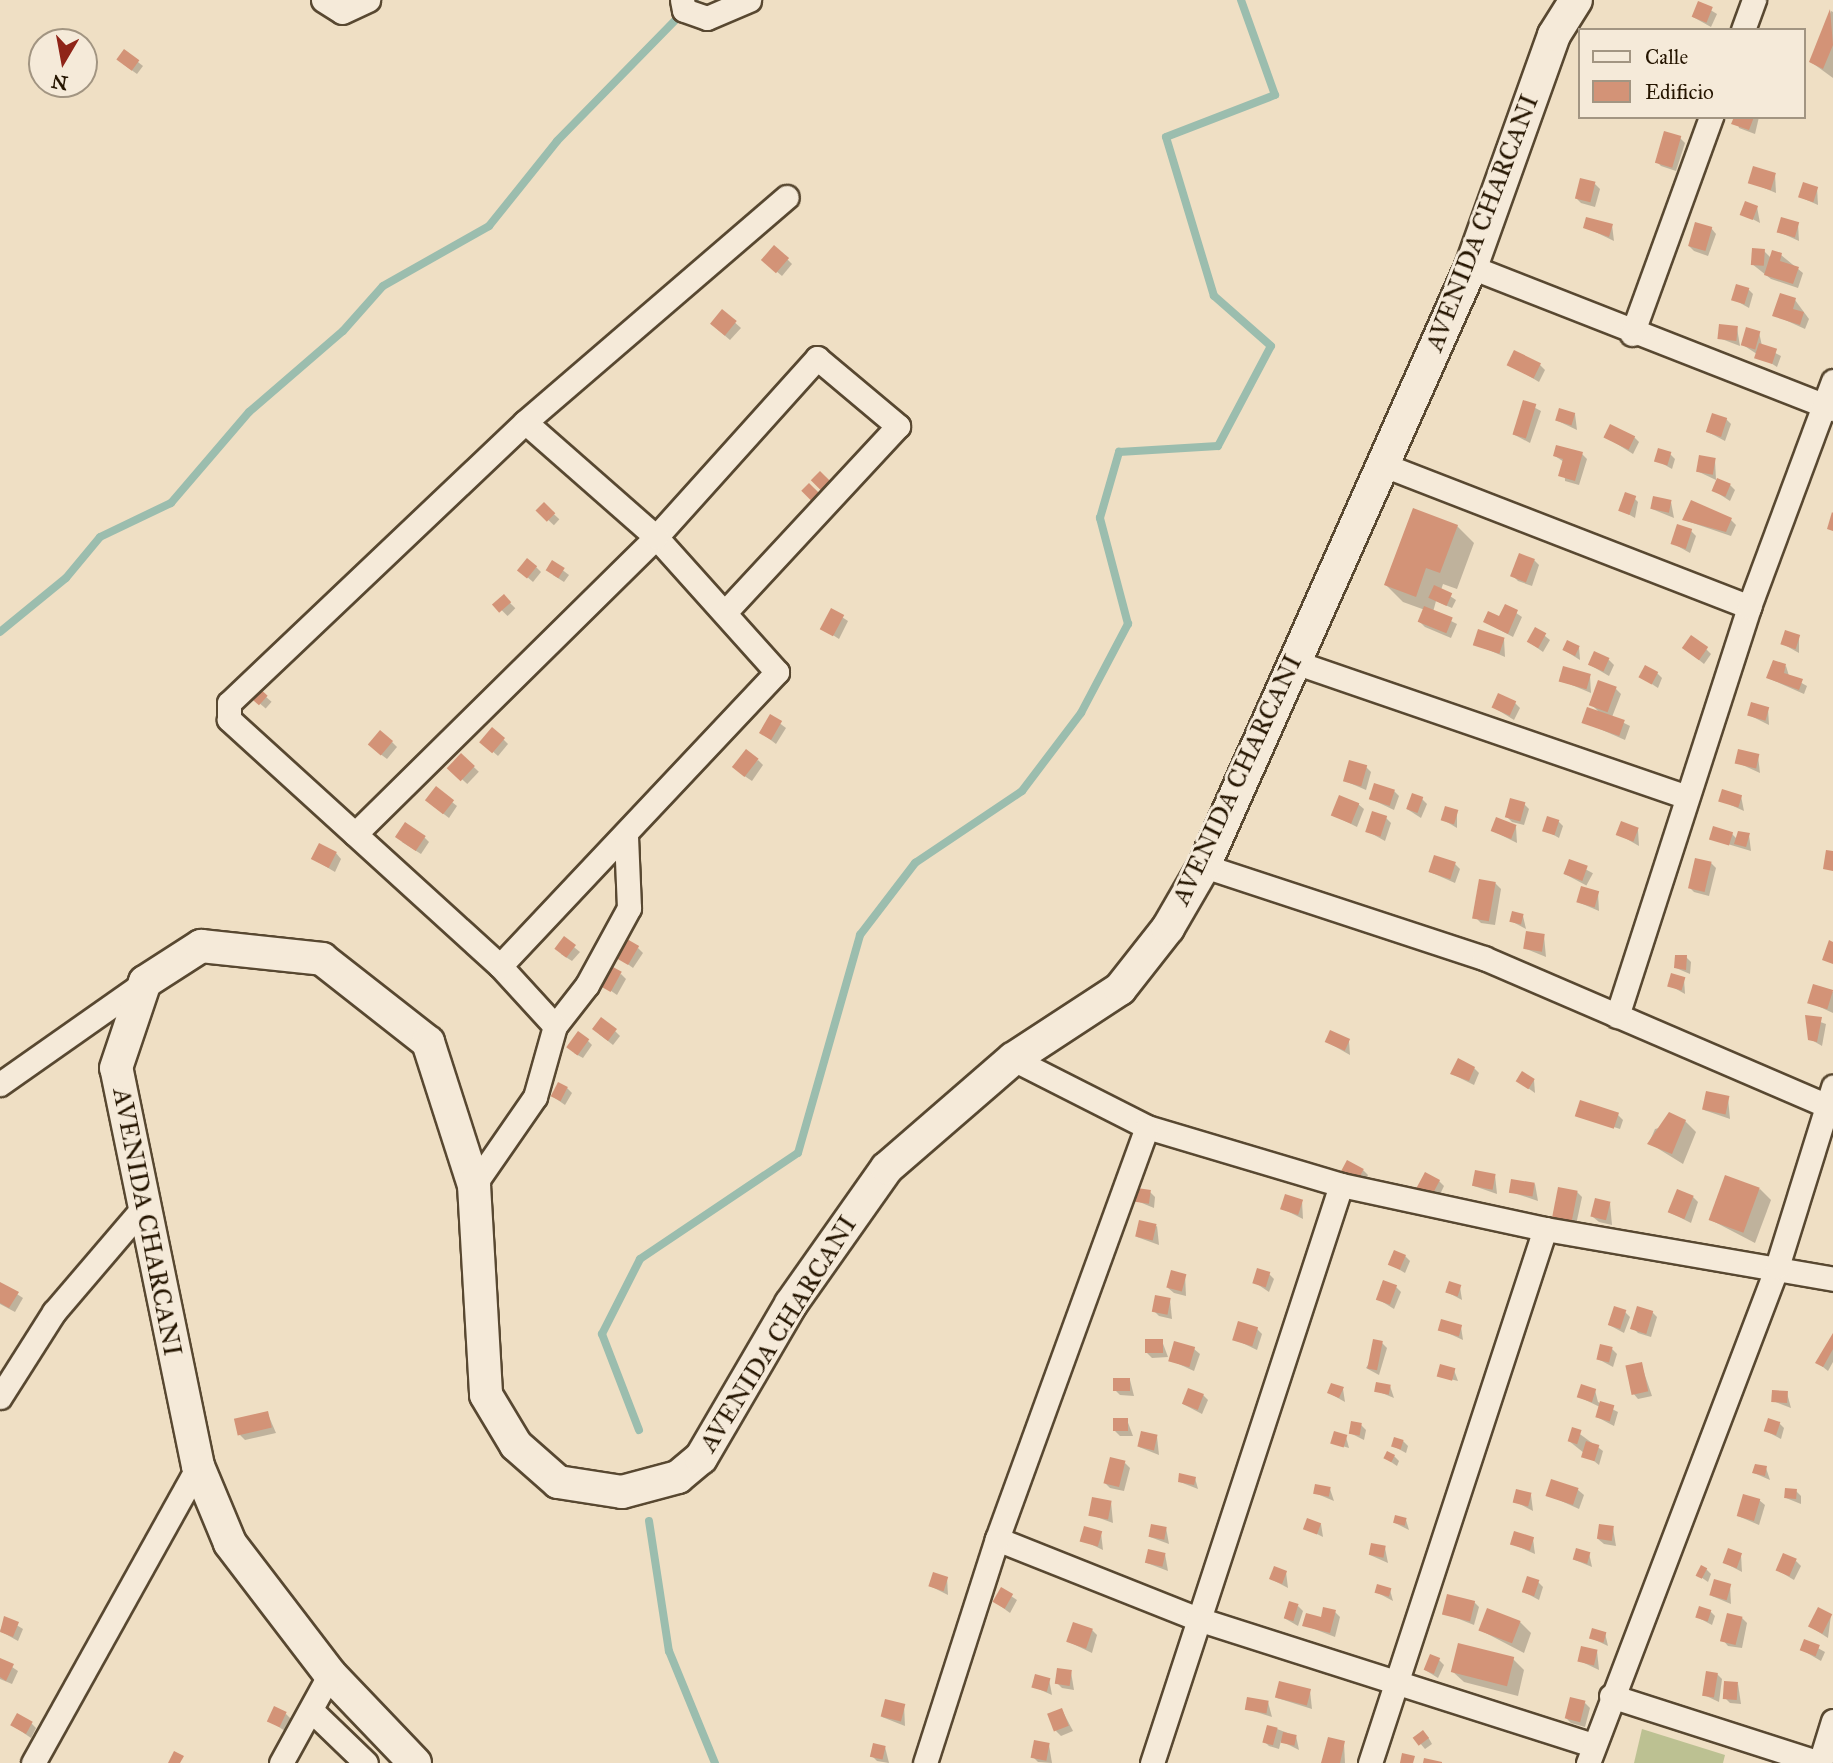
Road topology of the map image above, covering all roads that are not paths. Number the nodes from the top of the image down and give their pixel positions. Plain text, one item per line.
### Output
1 (323, 0) edge
2 (368, 0) edge
3 (682, 0) edge
4 (749, 0) edge
5 (1576, 0) edge
6 (1754, 0) edge
7 (1744, 28) edge
8 (1710, 119) edge
9 (787, 197) dead end
10 (1471, 267) junction
11 (1632, 334) junction
12 (1833, 381) edge
13 (1828, 407) edge
14 (525, 422) junction
15 (1381, 464) junction
16 (656, 537) junction
17 (1749, 607) junction
18 (725, 612) junction
19 (1292, 661) junction
20 (1685, 796) junction
21 (355, 834) junction
22 (626, 836) junction
23 (1204, 866) junction
24 (500, 966) junction
25 (145, 982) junction
26 (1617, 1016) junction
27 (555, 1026) junction
28 (1013, 1059) junction
29 (0, 1084) edge
30 (1830, 1096) edge
31 (1147, 1127) junction
32 (474, 1185) junction
33 (1341, 1185) junction
34 (141, 1210) junction
35 (1545, 1229) junction
36 (1777, 1267) junction
37 (1833, 1279) edge
38 (0, 1397) edge
39 (198, 1466) junction
40 (997, 1539) junction
41 (1198, 1619) junction
42 (330, 1674) junction
43 (1396, 1685) junction
44 (1611, 1696) junction
45 (311, 1710) junction
46 (1826, 1746) edge
47 (1591, 1754) edge
48 (410, 1761) edge
49 (33, 1763) edge
50 (281, 1763) edge
51 (366, 1763) edge
52 (925, 1763) edge
53 (1152, 1763) edge
54 (1370, 1763) edge

1 - 2 street
3 - 4 street
5 - 10 main road, AVENIDA CHARCANI
6 - 7 street
8 - 11 street
9 - 14 street
10 - 11 street
10 - 15 main road, AVENIDA CHARCANI
11 - 13 street
12 - 13 street
13 - 17 street
14 - 16 street
14 - 21 street
15 - 17 street
15 - 19 main road, AVENIDA CHARCANI
16 - 18 street
16 - 18 street
16 - 21 street
17 - 20 street
18 - 22 street
19 - 20 street
19 - 23 main road, AVENIDA CHARCANI
20 - 26 street
21 - 24 street
22 - 24 street
22 - 27 street
23 - 26 street
23 - 28 main road, AVENIDA CHARCANI
24 - 27 street
25 - 29 street
25 - 32 main road, AVENIDA CHARCANI
25 - 34 main road, AVENIDA CHARCANI
26 - 30 street
27 - 32 street
28 - 31 street
28 - 32 main road, AVENIDA CHARCANI
30 - 36 street
31 - 33 street
31 - 40 street
33 - 35 street
33 - 41 street
34 - 38 street
34 - 39 main road, AVENIDA CHARCANI
35 - 36 street
35 - 43 street
36 - 37 street
36 - 44 street
39 - 42 main road, AVENIDA CHARCANI
39 - 49 street
40 - 41 street
40 - 52 street
41 - 43 street
41 - 53 street
42 - 45 street
42 - 48 main road, AVENIDA CHARCANI
43 - 47 street
43 - 54 street
44 - 46 street
44 - 47 street
45 - 50 street
45 - 51 street

